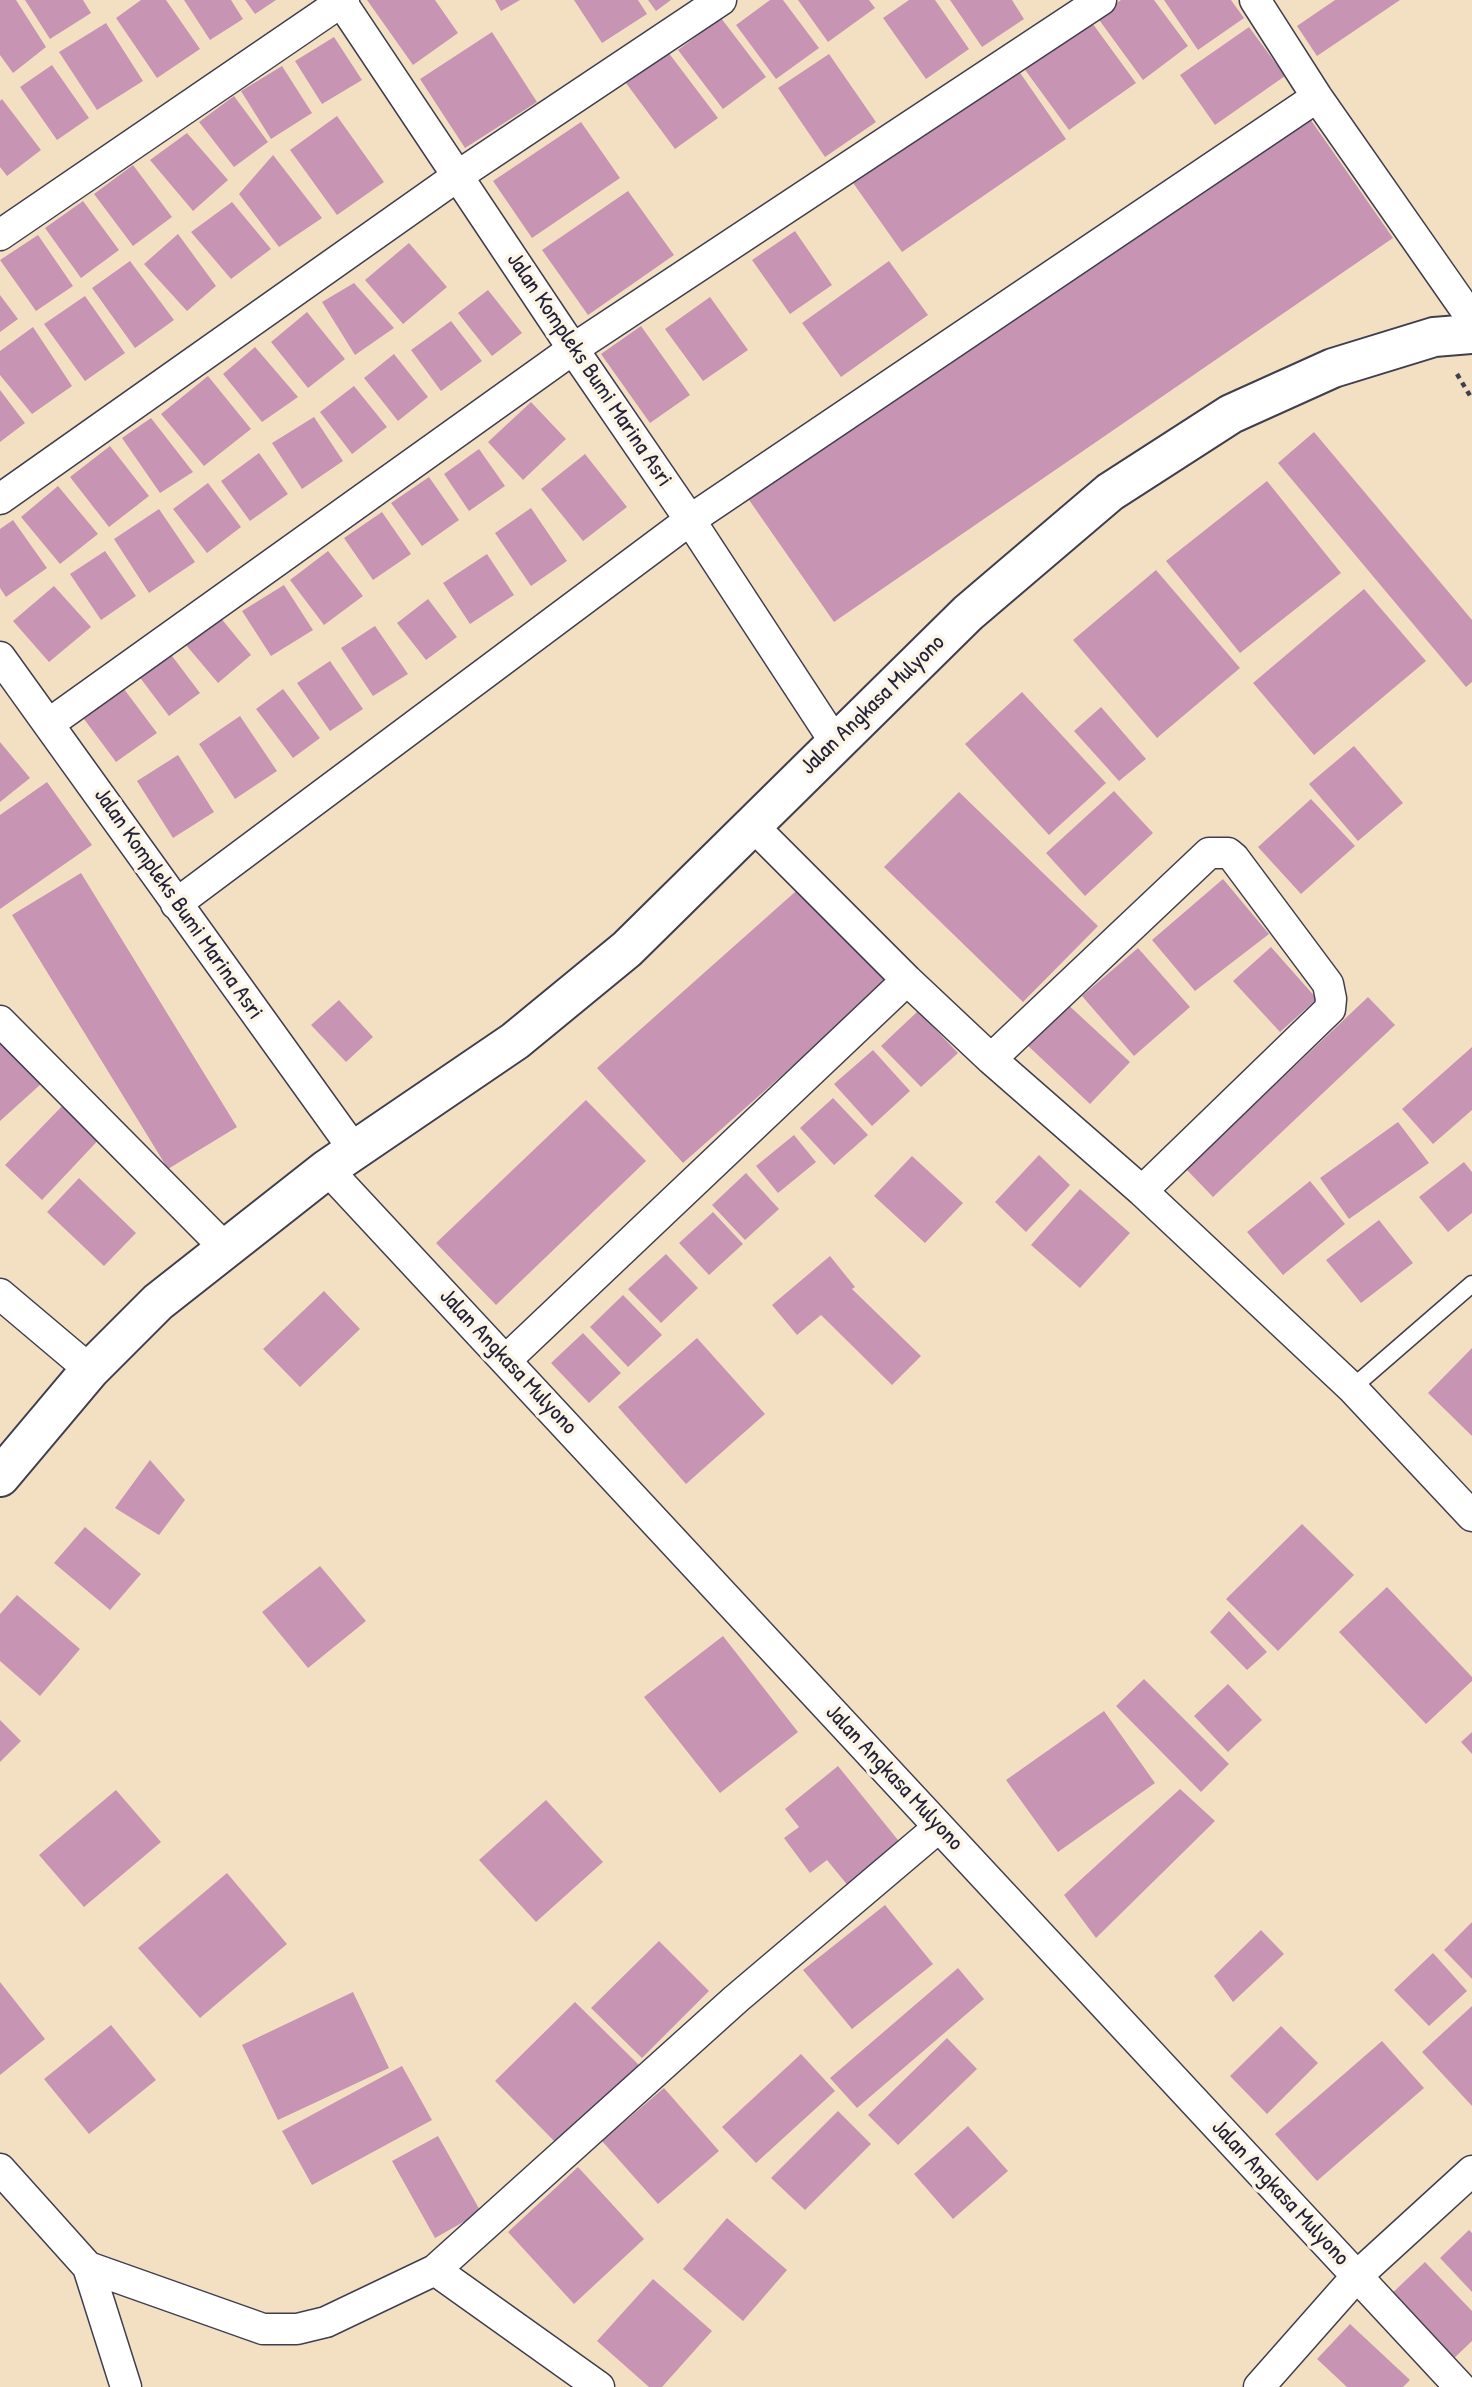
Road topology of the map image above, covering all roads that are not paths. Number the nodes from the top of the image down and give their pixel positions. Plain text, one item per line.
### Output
1 (721, 0) edge
2 (1101, 0) edge
3 (1255, 0) edge
4 (342, 1) edge
5 (1317, 97) junction
6 (459, 175) junction
7 (0, 235) edge
8 (1472, 319) edge
9 (1472, 334) edge
10 (573, 349) junction
11 (0, 499) edge
12 (690, 520) junction
13 (0, 657) edge
14 (50, 723) junction
15 (835, 742) junction
16 (751, 824) junction
17 (176, 904) junction
18 (907, 980) junction
19 (0, 1021) edge
20 (991, 1059) junction
21 (341, 1160) junction
22 (1142, 1191) junction
23 (227, 1250) junction
24 (1472, 1284) edge
25 (0, 1294) edge
26 (506, 1360) junction
27 (90, 1370) junction
28 (1352, 1388) junction
29 (0, 1477) edge
30 (1472, 1516) edge
31 (939, 1827) junction
32 (0, 2169) edge
33 (1472, 2171) edge
34 (88, 2267) junction
35 (435, 2270) junction
36 (1357, 2276) junction
37 (126, 2387) edge
38 (600, 2387) edge
39 (1259, 2387) edge
40 (1460, 2387) edge

1 - 6 street
2 - 10 street
3 - 5 street
4 - 6 street, Jalan Kompleks Bumi Marina Asri
4 - 7 street
5 - 8 street
5 - 12 street
6 - 10 street, Jalan Kompleks Bumi Marina Asri
6 - 11 street
9 - 15 main road, Jalan Angkasa Mulyono
10 - 12 street, Jalan Kompleks Bumi Marina Asri
10 - 14 street
12 - 15 street, Jalan Kompleks Bumi Marina Asri
12 - 17 street
13 - 14 street, Jalan Kompleks Bumi Marina Asri
14 - 17 street, Jalan Kompleks Bumi Marina Asri
15 - 16 main road, Jalan Angkasa Mulyono
16 - 18 street
16 - 21 main road, Jalan Angkasa Mulyono
17 - 21 street, Jalan Kompleks Bumi Marina Asri
18 - 20 street
18 - 26 street
19 - 23 street
20 - 22 street
20 - 22 street
21 - 23 main road, Jalan Angkasa Mulyono
21 - 26 street, Jalan Angkasa Mulyono
22 - 28 street
23 - 27 main road, Jalan Angkasa Mulyono
24 - 28 lane
25 - 27 street
26 - 31 street, Jalan Angkasa Mulyono
27 - 29 main road, Jalan Angkasa Mulyono
28 - 30 street
31 - 35 street
31 - 36 street, Jalan Angkasa Mulyono
32 - 34 street
33 - 36 street
34 - 35 street
34 - 37 street
35 - 38 street
36 - 39 street
36 - 40 street, Jalan Angkasa Mulyono

